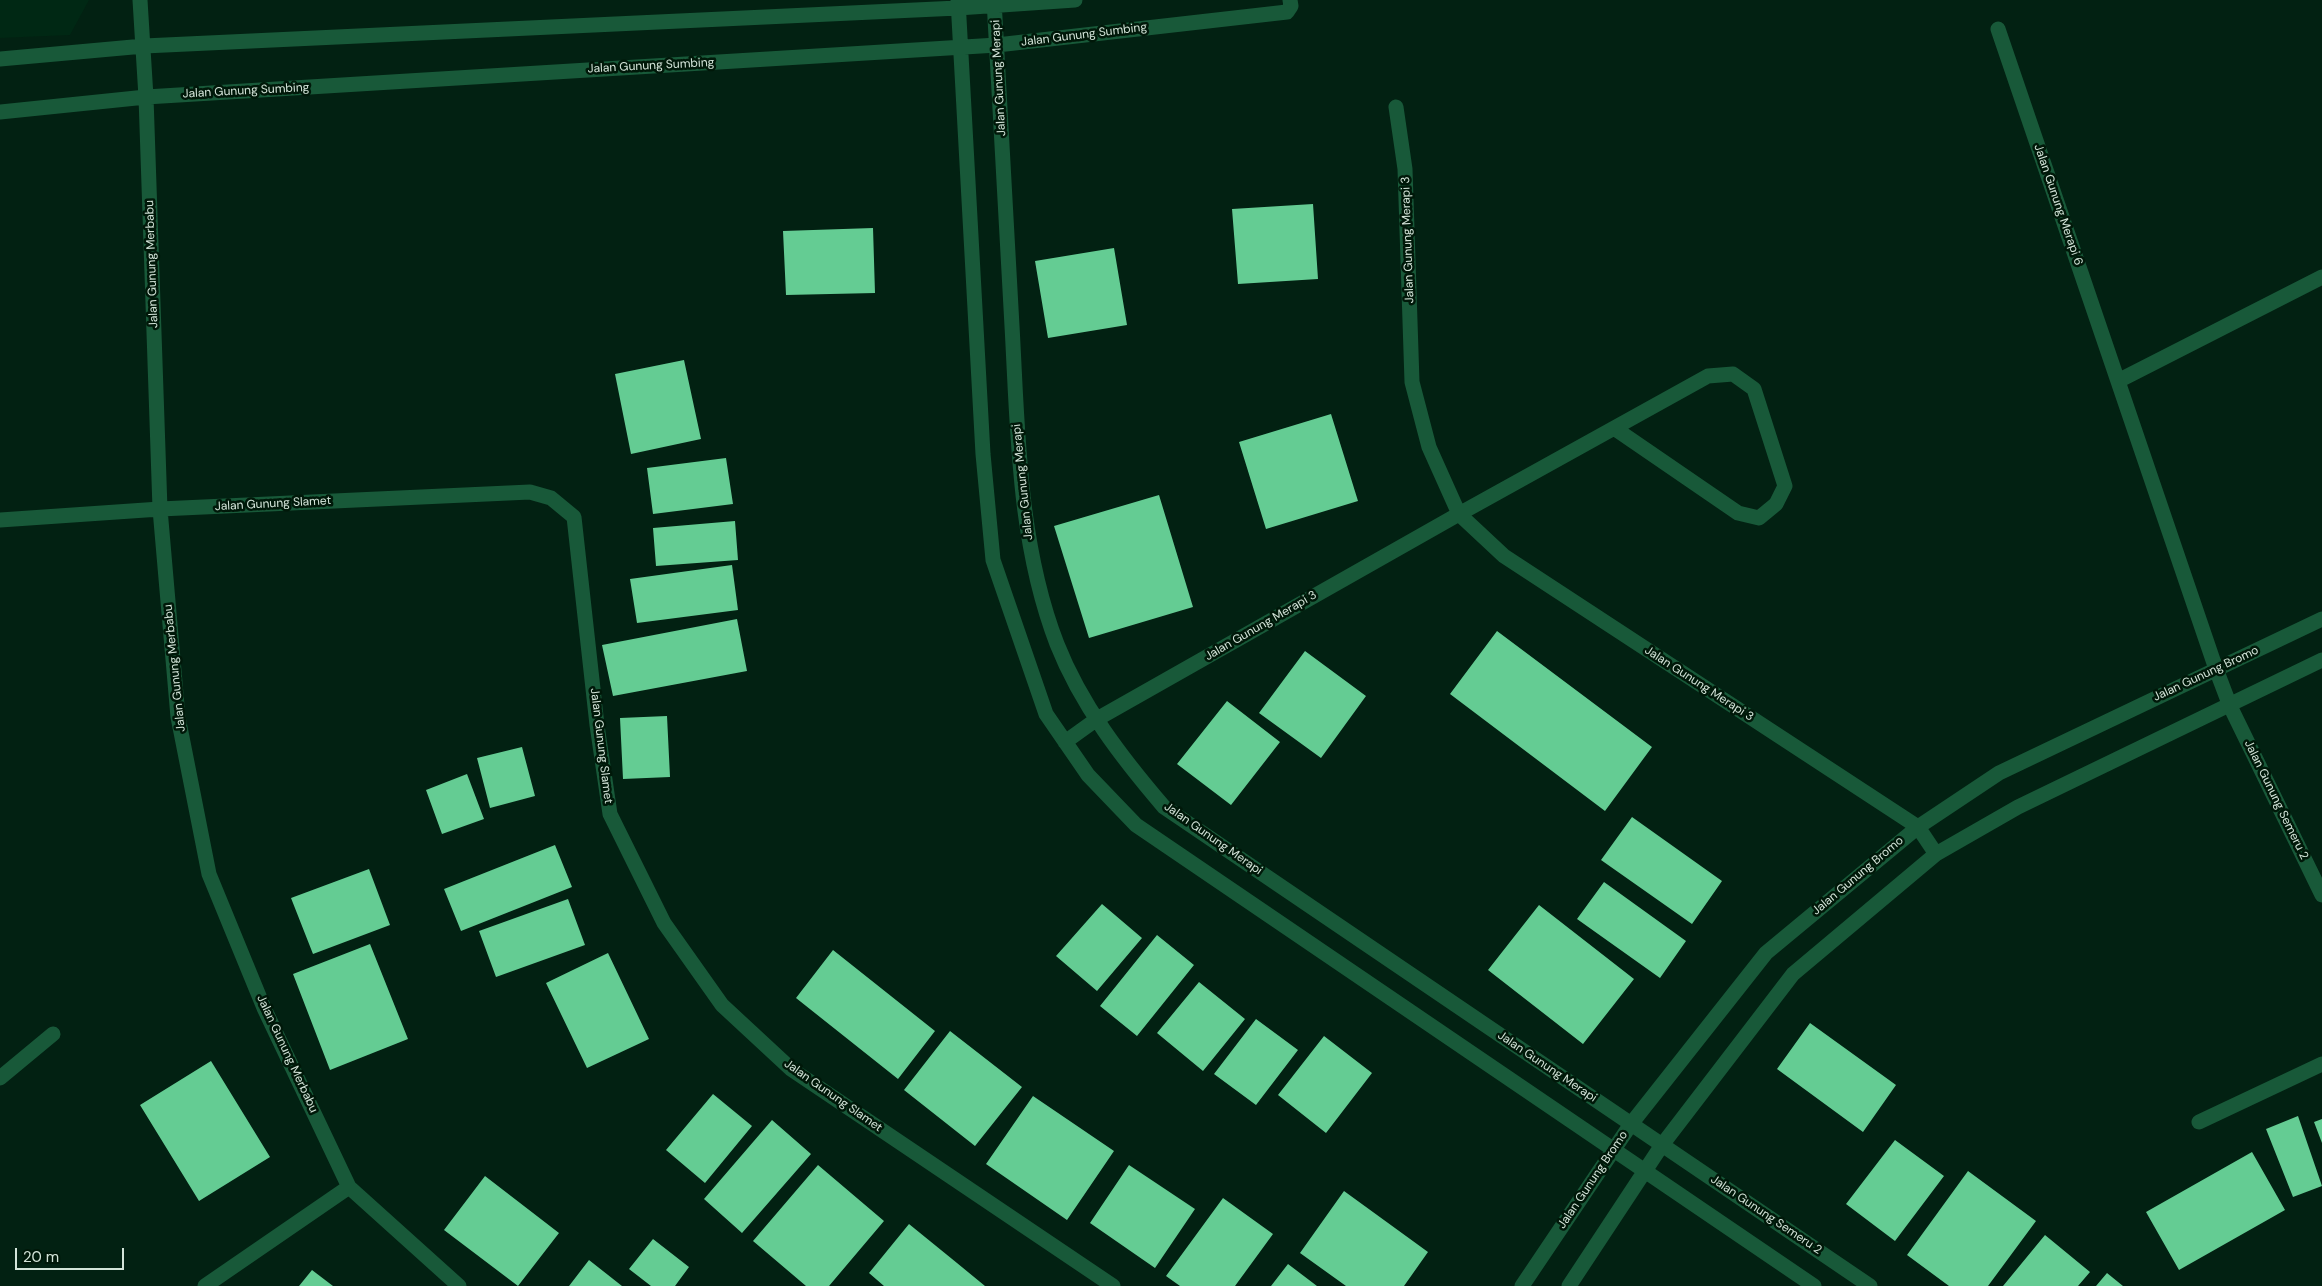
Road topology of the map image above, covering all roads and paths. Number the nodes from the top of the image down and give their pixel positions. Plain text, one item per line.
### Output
1 (140, 0) edge
2 (1075, 0) edge
3 (1290, 0) edge
4 (994, 3) edge
5 (958, 4) edge
6 (1998, 29) dead end
7 (997, 45) junction
8 (144, 46) junction
9 (960, 48) junction
10 (0, 59) edge
11 (146, 97) junction
12 (1396, 108) dead end
13 (0, 112) edge
14 (2322, 277) edge
15 (2118, 381) junction
16 (1614, 428) junction
17 (160, 509) junction
18 (1459, 514) junction
19 (0, 520) edge
20 (2322, 619) edge
21 (2322, 660) edge
22 (2216, 669) junction
23 (2230, 706) junction
24 (1097, 720) junction
25 (1065, 742) junction
26 (1918, 826) junction
27 (1936, 854) junction
28 (2322, 895) edge
29 (53, 1034) dead end
30 (2322, 1064) edge
31 (0, 1078) edge
32 (2198, 1122) dead end
33 (1631, 1124) junction
34 (1662, 1145) junction
35 (1614, 1150) junction
36 (1646, 1171) junction
37 (349, 1187) junction
38 (205, 1286) edge
39 (459, 1286) edge
40 (1112, 1286) edge
41 (1522, 1286) edge
42 (1569, 1286) edge
43 (1814, 1286) edge
44 (1870, 1286) edge

1 - 8 street, Jalan Gunung Merbabu
2 - 4 street
3 - 7 street, Jalan Gunung Sumbing
4 - 5 street
4 - 7 street, Jalan Gunung Merapi
5 - 8 street
5 - 9 street
6 - 15 street, Jalan Gunung Merapi 6
7 - 9 street, Jalan Gunung Sumbing
7 - 24 street, Jalan Gunung Merapi
8 - 10 street
8 - 11 street, Jalan Gunung Merbabu
9 - 11 street, Jalan Gunung Sumbing
9 - 25 street
11 - 13 street, Jalan Gunung Sumbing
11 - 17 street, Jalan Gunung Merbabu
12 - 18 street, Jalan Gunung Merapi 3
14 - 15 street
15 - 22 street, Jalan Gunung Merapi 6
16 - 16 street, Jalan Gunung Merapi 3
16 - 18 street, Jalan Gunung Merapi 3
17 - 19 street, Jalan Gunung Slamet
17 - 37 street, Jalan Gunung Merbabu
17 - 40 street, Jalan Gunung Slamet
18 - 24 street, Jalan Gunung Merapi 3
18 - 26 street, Jalan Gunung Merapi 3
20 - 22 street, Jalan Gunung Bromo
21 - 23 street
22 - 23 street, Jalan Gunung Semeru 2
22 - 26 street, Jalan Gunung Bromo
23 - 27 street
23 - 28 street, Jalan Gunung Semeru 2
24 - 25 street, Jalan Gunung Merapi 3
24 - 33 street, Jalan Gunung Merapi
25 - 35 street
26 - 27 street, Jalan Gunung Merapi 3
26 - 33 street, Jalan Gunung Bromo
27 - 34 street
29 - 31 street
30 - 32 street
33 - 34 street, Jalan Gunung Merapi
33 - 35 street, Jalan Gunung Bromo
34 - 36 street
34 - 44 street, Jalan Gunung Semeru 2
35 - 36 street
35 - 41 street, Jalan Gunung Bromo
36 - 42 street
36 - 43 street
37 - 38 street
37 - 39 street, Jalan Gunung Merbabu

